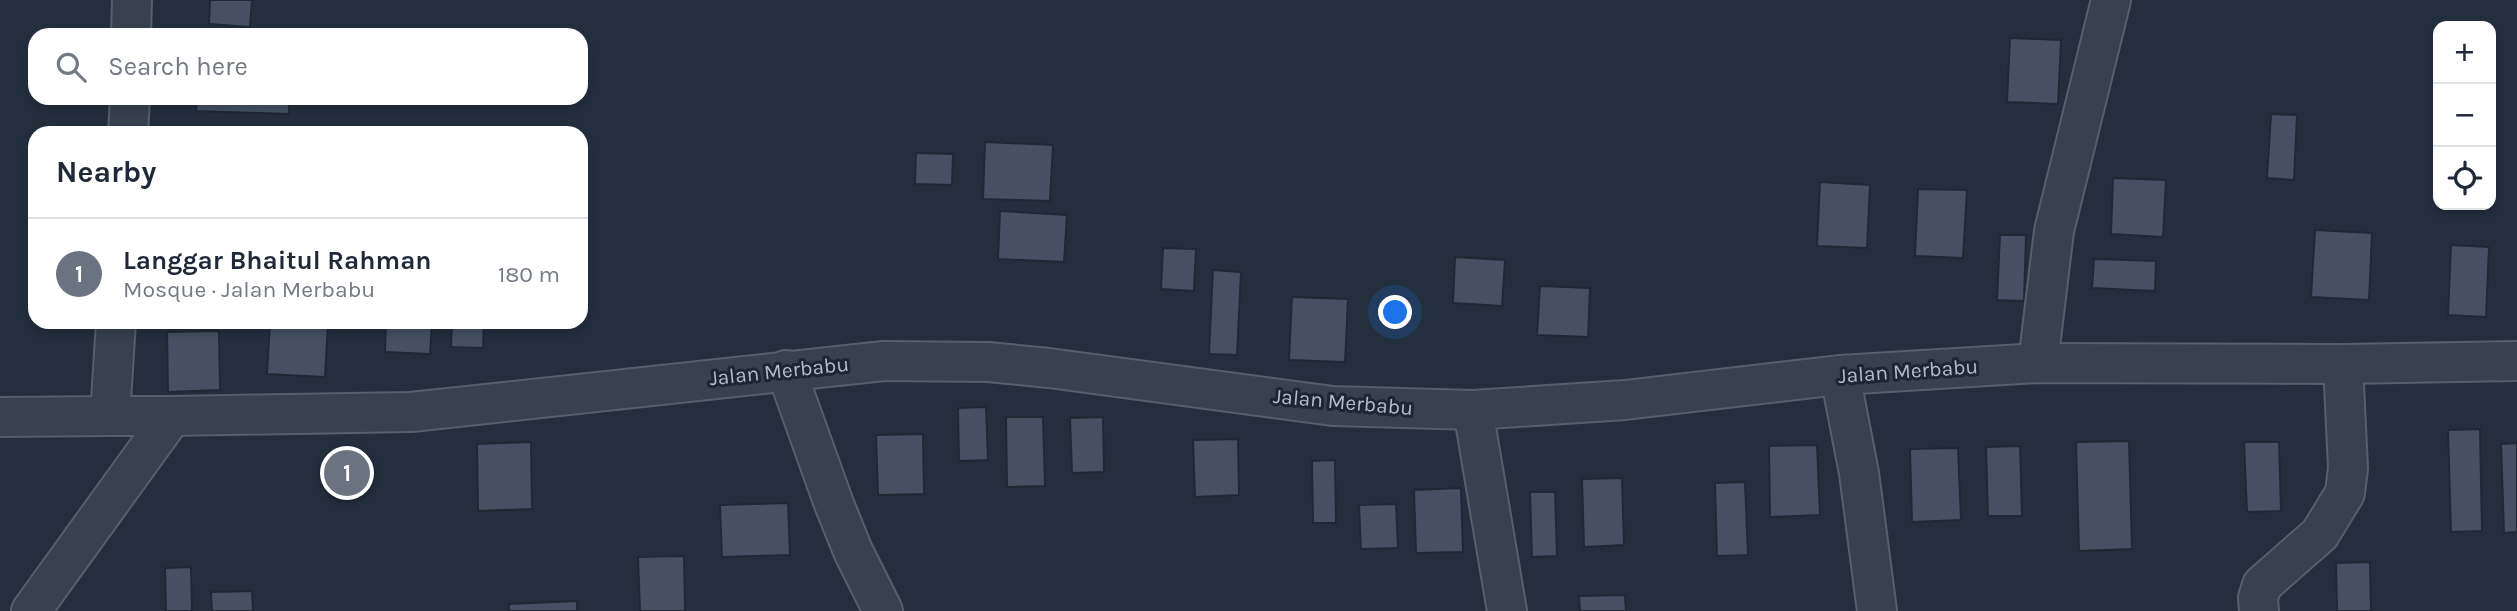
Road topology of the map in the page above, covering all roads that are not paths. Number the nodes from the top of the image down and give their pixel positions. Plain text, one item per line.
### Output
1 (132, 0) edge
2 (2110, 0) edge
3 (131, 28) edge
4 (130, 105) edge
5 (128, 126) edge
6 (116, 329) edge
7 (2517, 361) edge
8 (2038, 363) junction
9 (2343, 364) junction
10 (786, 370) junction
11 (1840, 375) junction
12 (1473, 410) junction
13 (172, 415) junction
14 (110, 416) junction
15 (0, 417) edge
16 (31, 611) edge
17 (883, 611) edge
18 (1507, 611) edge
19 (1877, 611) edge
20 (2259, 611) edge

1 - 3 street
2 - 8 street
4 - 5 street
6 - 14 street
7 - 9 street, Jalan Merbabu
8 - 9 street, Jalan Merbabu
8 - 11 street, Jalan Merbabu
9 - 20 street
10 - 12 street, Jalan Merbabu
10 - 13 street, Jalan Merbabu
10 - 17 street
11 - 12 street, Jalan Merbabu
11 - 19 street
12 - 18 street
13 - 14 street, Jalan Merbabu
13 - 16 street
14 - 15 street, Jalan Merbabu

